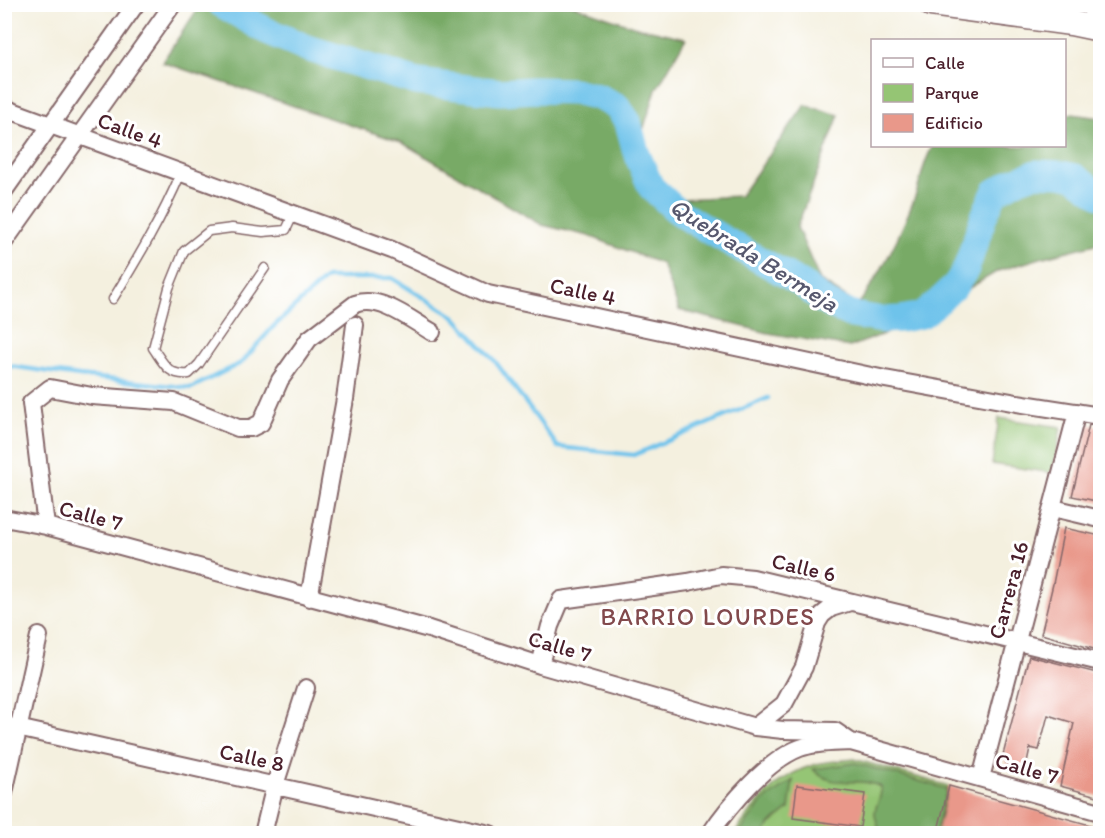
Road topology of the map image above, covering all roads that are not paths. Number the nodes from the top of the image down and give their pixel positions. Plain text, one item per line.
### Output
1 (136, 4) edge
2 (173, 4) edge
3 (931, 4) edge
4 (1092, 4) edge
5 (1100, 6) edge
6 (1101, 29) edge
7 (4, 108) edge
8 (51, 126) junction
9 (79, 135) junction
10 (181, 173) junction
11 (4, 190) edge
12 (294, 213) junction
13 (4, 242) edge
14 (265, 268) dead end
15 (113, 299) dead end
16 (355, 326) dead end
17 (432, 332) dead end
18 (1077, 412) junction
19 (1101, 416) edge
20 (1053, 508) junction
21 (4, 518) edge
22 (1101, 519) edge
23 (46, 526) junction
24 (309, 598) junction
25 (851, 602) junction
26 (39, 636) dead end
27 (1017, 643) junction
28 (1101, 662) edge
29 (540, 665) junction
30 (306, 688) dead end
31 (12, 727) edge
32 (755, 727) junction
33 (851, 742) junction
34 (981, 778) junction
35 (275, 784) junction
36 (4, 793) edge
37 (1101, 812) edge
38 (263, 834) edge
39 (490, 834) edge
40 (710, 834) edge

1 - 8 street
2 - 9 street
3 - 6 street
4 - 5 street
7 - 8 street, Calle 4
8 - 9 street, Calle 4
8 - 11 street
9 - 10 street, Calle 4
9 - 13 street
10 - 12 street, Calle 4
10 - 15 lane
12 - 14 lane
12 - 18 street, Calle 4
16 - 24 street
17 - 23 street
18 - 19 street, Calle 4
18 - 20 street, Carrera 16
20 - 22 street
20 - 27 street, Carrera 16
21 - 23 street, Calle 7
23 - 24 street, Calle 7
24 - 29 street, Calle 7
25 - 27 street, Calle 6
25 - 29 street, Calle 6
25 - 32 street
26 - 31 street
27 - 28 street, Calle 6
27 - 34 street, Carrera 16
29 - 32 street, Calle 7
30 - 35 street
31 - 35 street, Calle 8
31 - 36 street
32 - 33 street, Calle 7
33 - 34 street, Calle 7
33 - 40 street
34 - 37 street, Calle 7
35 - 38 street
35 - 39 street, Calle 8

